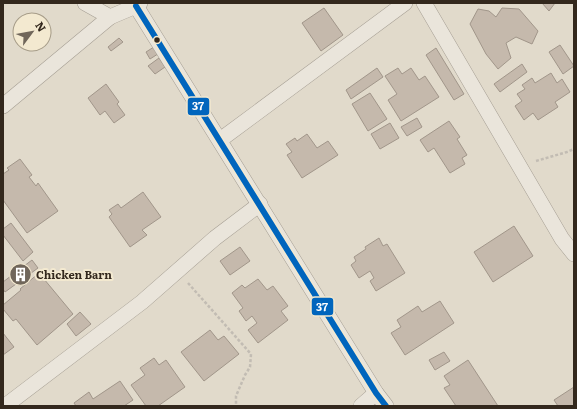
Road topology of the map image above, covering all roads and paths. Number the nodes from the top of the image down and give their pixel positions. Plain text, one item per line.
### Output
1 (85, 3) edge
2 (405, 3) edge
3 (424, 3) edge
4 (138, 5) edge
5 (110, 18) junction
6 (3, 106) edge
7 (220, 140) junction
8 (574, 149) edge
9 (520, 166) junction
10 (260, 204) junction
11 (574, 254) edge
12 (177, 271) junction
13 (376, 393) junction
14 (5, 406) edge
15 (236, 406) edge
16 (361, 406) edge
17 (386, 406) edge

1 - 5 street
2 - 7 street
3 - 9 street
4 - 5 street
4 - 7 street
5 - 6 street
7 - 10 street
8 - 9 path
9 - 11 street
10 - 12 street
10 - 13 street
12 - 14 street
12 - 15 path
13 - 16 street
13 - 17 street

